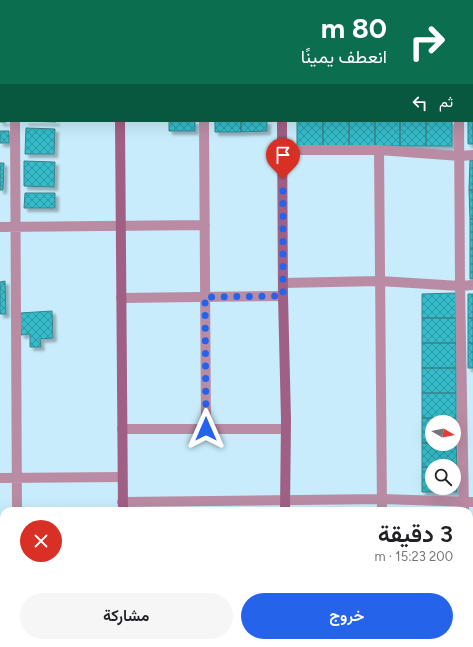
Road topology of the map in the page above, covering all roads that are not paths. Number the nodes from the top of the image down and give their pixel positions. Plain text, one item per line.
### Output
1 (15, 122) edge
2 (120, 122) edge
3 (204, 122) edge
4 (282, 122) edge
5 (459, 122) edge
6 (282, 150) junction
7 (379, 150) junction
8 (473, 155) edge
9 (460, 156) junction
10 (205, 225) junction
11 (120, 226) junction
12 (0, 227) edge
13 (15, 227) junction
14 (380, 281) junction
15 (283, 283) junction
16 (460, 286) junction
17 (473, 286) edge
18 (283, 296) junction
19 (205, 297) junction
20 (121, 298) junction
21 (122, 429) junction
22 (206, 429) junction
23 (286, 429) junction
24 (122, 477) junction
25 (0, 478) edge
26 (17, 478) junction
27 (382, 499) junction
28 (285, 500) junction
29 (467, 505) edge
30 (122, 506) edge
31 (188, 506) edge
32 (17, 507) edge
33 (285, 507) edge
34 (382, 507) edge

1 - 13 street
2 - 11 street
3 - 10 street
4 - 6 street
5 - 9 street
6 - 7 street
6 - 15 street
7 - 9 street
7 - 14 street
8 - 9 street
9 - 16 street
10 - 11 street
10 - 19 street
11 - 13 street
11 - 20 street
12 - 13 street
13 - 26 street
14 - 15 street
14 - 16 street
14 - 27 street
15 - 18 street
16 - 17 street
16 - 29 street
18 - 19 street
18 - 23 street
19 - 20 street
19 - 22 street
20 - 21 street
21 - 22 street
21 - 24 street
22 - 23 street
23 - 28 street
24 - 26 street
24 - 30 street
25 - 26 street
26 - 32 street
27 - 28 street
27 - 29 street
27 - 34 street
28 - 31 street
28 - 33 street
30 - 31 street

